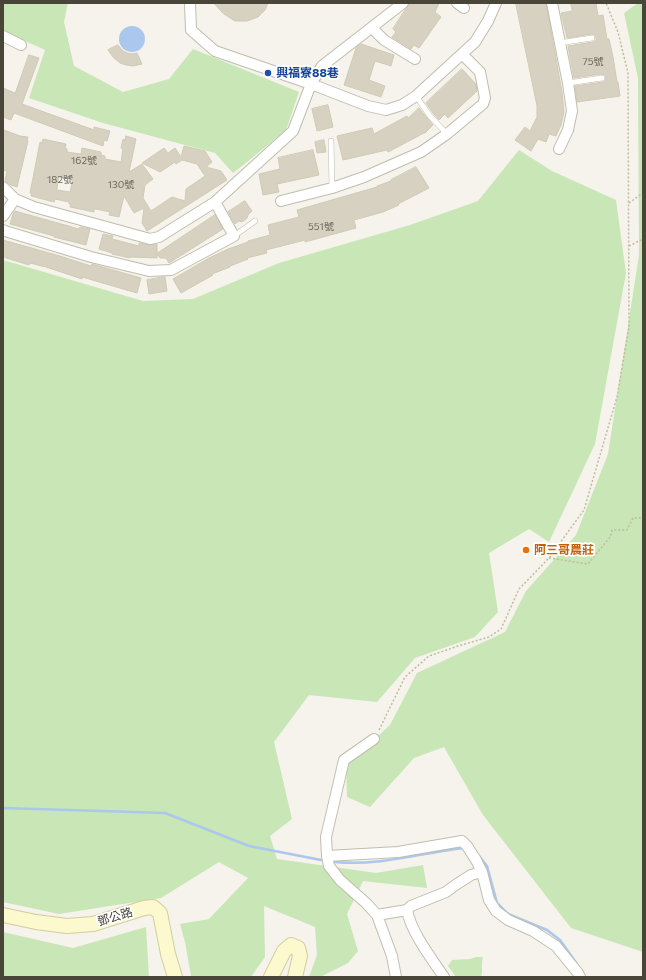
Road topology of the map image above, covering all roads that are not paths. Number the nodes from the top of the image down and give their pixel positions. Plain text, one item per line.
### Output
1 (190, 3) edge
2 (403, 3) edge
3 (496, 3) edge
4 (552, 3) edge
5 (372, 28) junction
6 (3, 36) edge
7 (592, 38) dead end
8 (559, 43) junction
9 (21, 45) dead end
10 (462, 54) junction
11 (415, 59) dead end
12 (602, 78) dead end
13 (568, 83) junction
14 (312, 84) junction
15 (416, 96) junction
16 (447, 134) junction
17 (331, 141) dead end
18 (559, 149) dead end
19 (3, 187) edge
20 (332, 188) junction
21 (15, 200) junction
22 (281, 201) dead end
23 (215, 202) junction
24 (3, 216) edge
25 (255, 221) dead end
26 (3, 230) edge
27 (234, 236) junction
28 (374, 739) road end
29 (327, 856) junction
30 (482, 872) junction
31 (407, 910) junction
32 (3, 915) edge
33 (377, 915) junction
34 (175, 977) edge
35 (271, 977) edge
36 (295, 977) edge
37 (396, 977) edge
38 (444, 977) edge
39 (580, 977) edge

1 - 14 street
2 - 5 street
3 - 10 street
4 - 8 street
5 - 11 street
5 - 14 street
6 - 9 street
7 - 8 lane
8 - 13 street
10 - 15 street
10 - 16 street
12 - 13 lane
13 - 18 street
14 - 15 street
14 - 23 street
15 - 16 lane
16 - 20 street
17 - 20 lane
19 - 21 street
20 - 22 street
21 - 23 street
21 - 24 street
23 - 27 street
25 - 27 lane
26 - 27 street
28 - 29 street
29 - 30 street
29 - 33 street
30 - 31 street
30 - 39 street
31 - 33 street
31 - 38 street
32 - 34 street, 鄧公路
33 - 37 street
35 - 36 street

